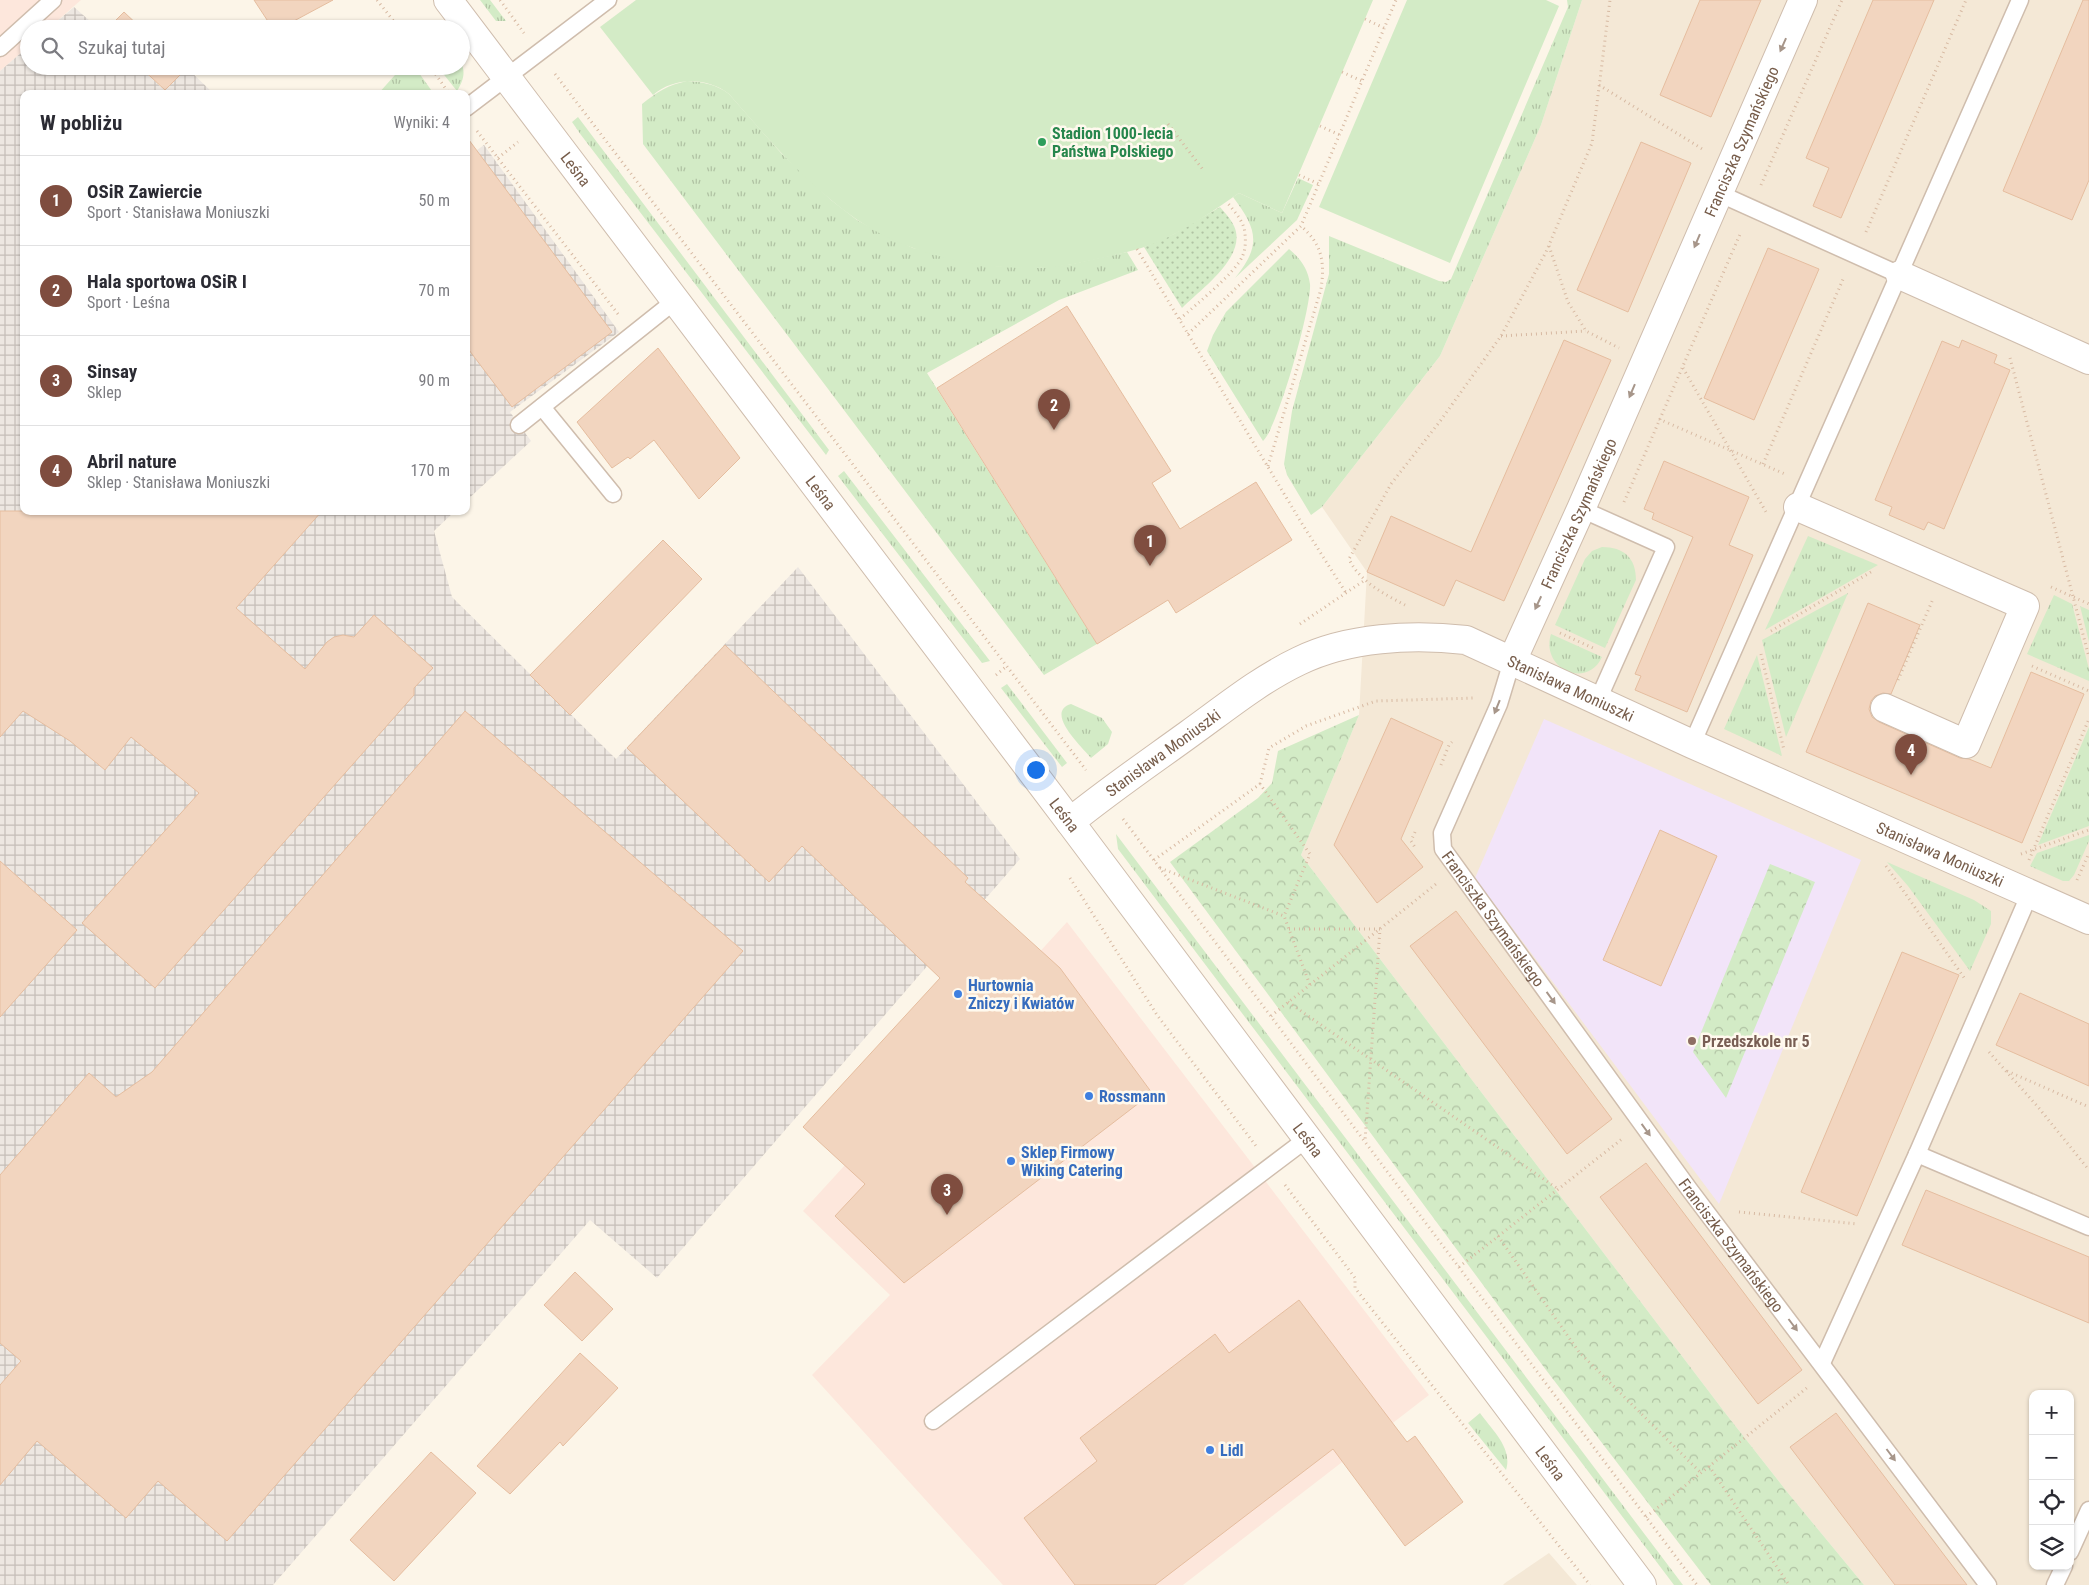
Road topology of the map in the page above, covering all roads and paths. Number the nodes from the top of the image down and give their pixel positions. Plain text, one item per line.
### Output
1 (53, 0) edge
2 (376, 0) edge
3 (448, 0) edge
4 (500, 0) edge
5 (608, 0) edge
6 (1396, 0) edge
7 (1610, 0) edge
8 (1803, 0) edge
9 (1842, 0) edge
10 (1966, 0) edge
11 (2020, 0) edge
12 (1365, 19) dead end
13 (31, 20) edge
14 (393, 20) edge
15 (463, 20) edge
16 (1384, 28) junction
17 (470, 29) edge
18 (20, 30) edge
19 (0, 48) edge
20 (538, 52) junction
21 (1342, 72) dead end
22 (436, 75) edge
23 (506, 77) junction
24 (1362, 81) junction
25 (1599, 85) junction
26 (447, 90) edge
27 (470, 105) edge
28 (472, 123) dead end
29 (1168, 124) dead end
30 (1320, 126) dead end
31 (1340, 135) junction
32 (1711, 155) dead end
33 (1204, 171) dead end
34 (1299, 175) dead end
35 (1319, 184) junction
36 (1718, 193) junction
37 (1227, 202) dead end
38 (1751, 208) junction
39 (1301, 226) junction
40 (1864, 235) dead end
41 (1549, 246) junction
42 (1137, 249) dead end
43 (1846, 273) dead end
44 (1900, 275) junction
45 (676, 300) junction
46 (1180, 319) junction
47 (2000, 320) junction
48 (1586, 331) junction
49 (634, 334) junction
50 (1188, 334) junction
51 (1501, 336) junction
52 (1626, 352) dead end
53 (2089, 360) edge
54 (1682, 368) junction
55 (542, 407) junction
56 (1659, 419) junction
57 (519, 425) dead end
58 (1730, 450) junction
59 (1763, 464) junction
60 (1268, 467) junction
61 (1786, 474) dead end
62 (613, 494) dead end
63 (1622, 506) dead end
64 (1798, 507) junction
65 (1581, 509) junction
66 (1768, 516) dead end
67 (1876, 569) dead end
68 (1365, 580) dead end
69 (2043, 584) dead end
70 (1346, 594) dead end
71 (1935, 595) dead end
72 (2073, 597) junction
73 (2089, 604) edge
74 (1530, 620) junction
75 (1766, 634) dead end
76 (1760, 648) dead end
77 (2004, 654) junction
78 (1617, 658) junction
79 (2089, 658) edge
80 (1512, 660) junction
81 (2089, 691) edge
82 (1484, 698) dead end
83 (1598, 700) junction
84 (1885, 708) joint
85 (2089, 719) edge
86 (1692, 744) junction
87 (1785, 753) dead end
88 (1260, 784) junction
89 (1104, 794) junction
90 (1070, 822) junction
91 (2089, 830) edge
92 (2033, 850) junction
93 (2089, 853) edge
94 (2018, 855) dead end
95 (1154, 860) junction
96 (1882, 861) dead end
97 (2027, 863) dead end
98 (1160, 868) junction
99 (1070, 877) dead end
100 (1437, 883) dead end
101 (2076, 883) dead end
102 (2030, 893) junction
103 (1284, 916) junction
104 (2089, 920) edge
105 (1380, 928) junction
106 (1289, 929) junction
107 (1310, 984) junction
108 (1288, 1002) junction
109 (1271, 1016) junction
110 (1975, 1020) junction
111 (1371, 1059) junction
112 (2006, 1071) junction
113 (2089, 1107) edge
114 (1626, 1135) dead end
115 (1308, 1138) junction
116 (1365, 1142) junction
117 (1917, 1154) junction
118 (1270, 1166) junction
119 (2089, 1170) edge
120 (1558, 1189) junction
121 (1704, 1208) junction
122 (1866, 1225) dead end
123 (2089, 1227) edge
124 (1498, 1236) junction
125 (1459, 1267) junction
126 (1822, 1363) junction
127 (1815, 1382) dead end
128 (933, 1421) dead end
129 (1709, 1466) junction
130 (1700, 1473) junction
131 (2089, 1510) edge
132 (1646, 1517) junction
133 (2074, 1543) edge
134 (2062, 1570) edge
135 (1590, 1585) edge
136 (1642, 1585) edge
137 (1697, 1585) edge
138 (1789, 1585) edge
139 (1988, 1585) edge
140 (2055, 1585) edge

1 - 13 lane
2 - 14 path
3 - 15 street, Leśna
4 - 20 path
5 - 20 lane
6 - 16 path
7 - 25 path
8 -> 36 street, Franciszka Szymańskiego
9 - 38 path
10 - 40 path
11 - 44 lane
12 - 16 path
16 - 24 path
17 - 23 street, Leśna
18 - 19 lane
20 - 23 lane
20 - 89 path
21 - 24 path
22 - 26 path
23 - 27 lane
23 - 45 street, Leśna
24 - 31 path
25 - 32 path
25 - 41 path
28 - 49 path
29 - 33 path
30 - 31 path
31 - 35 path
34 - 35 path
35 - 39 path
36 - 38 lane
36 -> 65 street, Franciszka Szymańskiego
37 - 46 path
38 - 44 lane
38 - 54 path
39 - 50 path
39 - 60 path
41 - 48 path
41 - 51 path
42 - 46 path
43 - 59 path
44 - 47 street
44 - 64 lane
45 - 49 lane
45 - 90 street, Leśna
46 - 50 path
47 - 53 street
47 - 72 path
48 - 51 path
48 - 52 path
49 - 55 lane
50 - 60 path
51 - 68 path
54 - 56 path
54 - 58 path
55 - 57 lane
55 - 62 lane
56 - 58 path
56 - 63 path
58 - 59 path
58 - 66 path
59 - 61 path
60 - 70 path
64 - 77 street
64 - 86 lane
65 -> 74 street, Franciszka Szymańskiego
65 - 78 lane
67 - 75 path
69 - 72 path
71 - 84 path
72 - 73 path
72 - 79 path
74 - 78 path
74 - 80 street, Franciszka Szymańskiego
76 - 87 path
77 - 81 path
77 - 84 street
78 - 83 lane
80 - 83 street, Stanisława Moniuszki
80 - 89 street, Stanisława Moniuszki
80 -> 121 lane, Franciszka Szymańskiego
82 - 88 path
83 - 86 street, Stanisława Moniuszki
85 - 92 path
86 - 102 street, Stanisława Moniuszki
88 - 95 path
88 - 103 path
89 - 90 street, Stanisława Moniuszki
89 - 95 path
90 - 115 street, Leśna
91 - 92 path
92 - 94 path
92 - 97 path
93 - 101 path
95 - 98 path
96 - 110 path
98 - 103 path
98 - 109 path
99 - 118 path
100 - 105 path
102 - 104 street, Stanisława Moniuszki
102 - 110 lane
103 - 106 path
105 - 106 path
105 - 107 path
105 - 111 path
106 - 107 path
107 - 108 path
108 - 109 path
108 - 111 path
109 - 116 path
110 - 112 path
110 - 117 lane
111 - 116 path
111 - 120 path
112 - 113 path
112 - 119 path
114 - 120 path
115 - 118 lane
115 - 136 street, Leśna
116 - 125 path
117 - 123 lane
117 - 126 lane
118 - 128 lane
118 - 135 path
120 - 124 path
121 - 122 path
121 -> 126 lane, Franciszka Szymańskiego
124 - 125 path
124 - 130 path
125 - 132 path
126 -> 139 lane, Franciszka Szymańskiego
127 - 129 path
129 - 130 path
129 - 138 path
130 - 132 path
131 - 133 lane
132 - 137 path
134 - 140 lane

